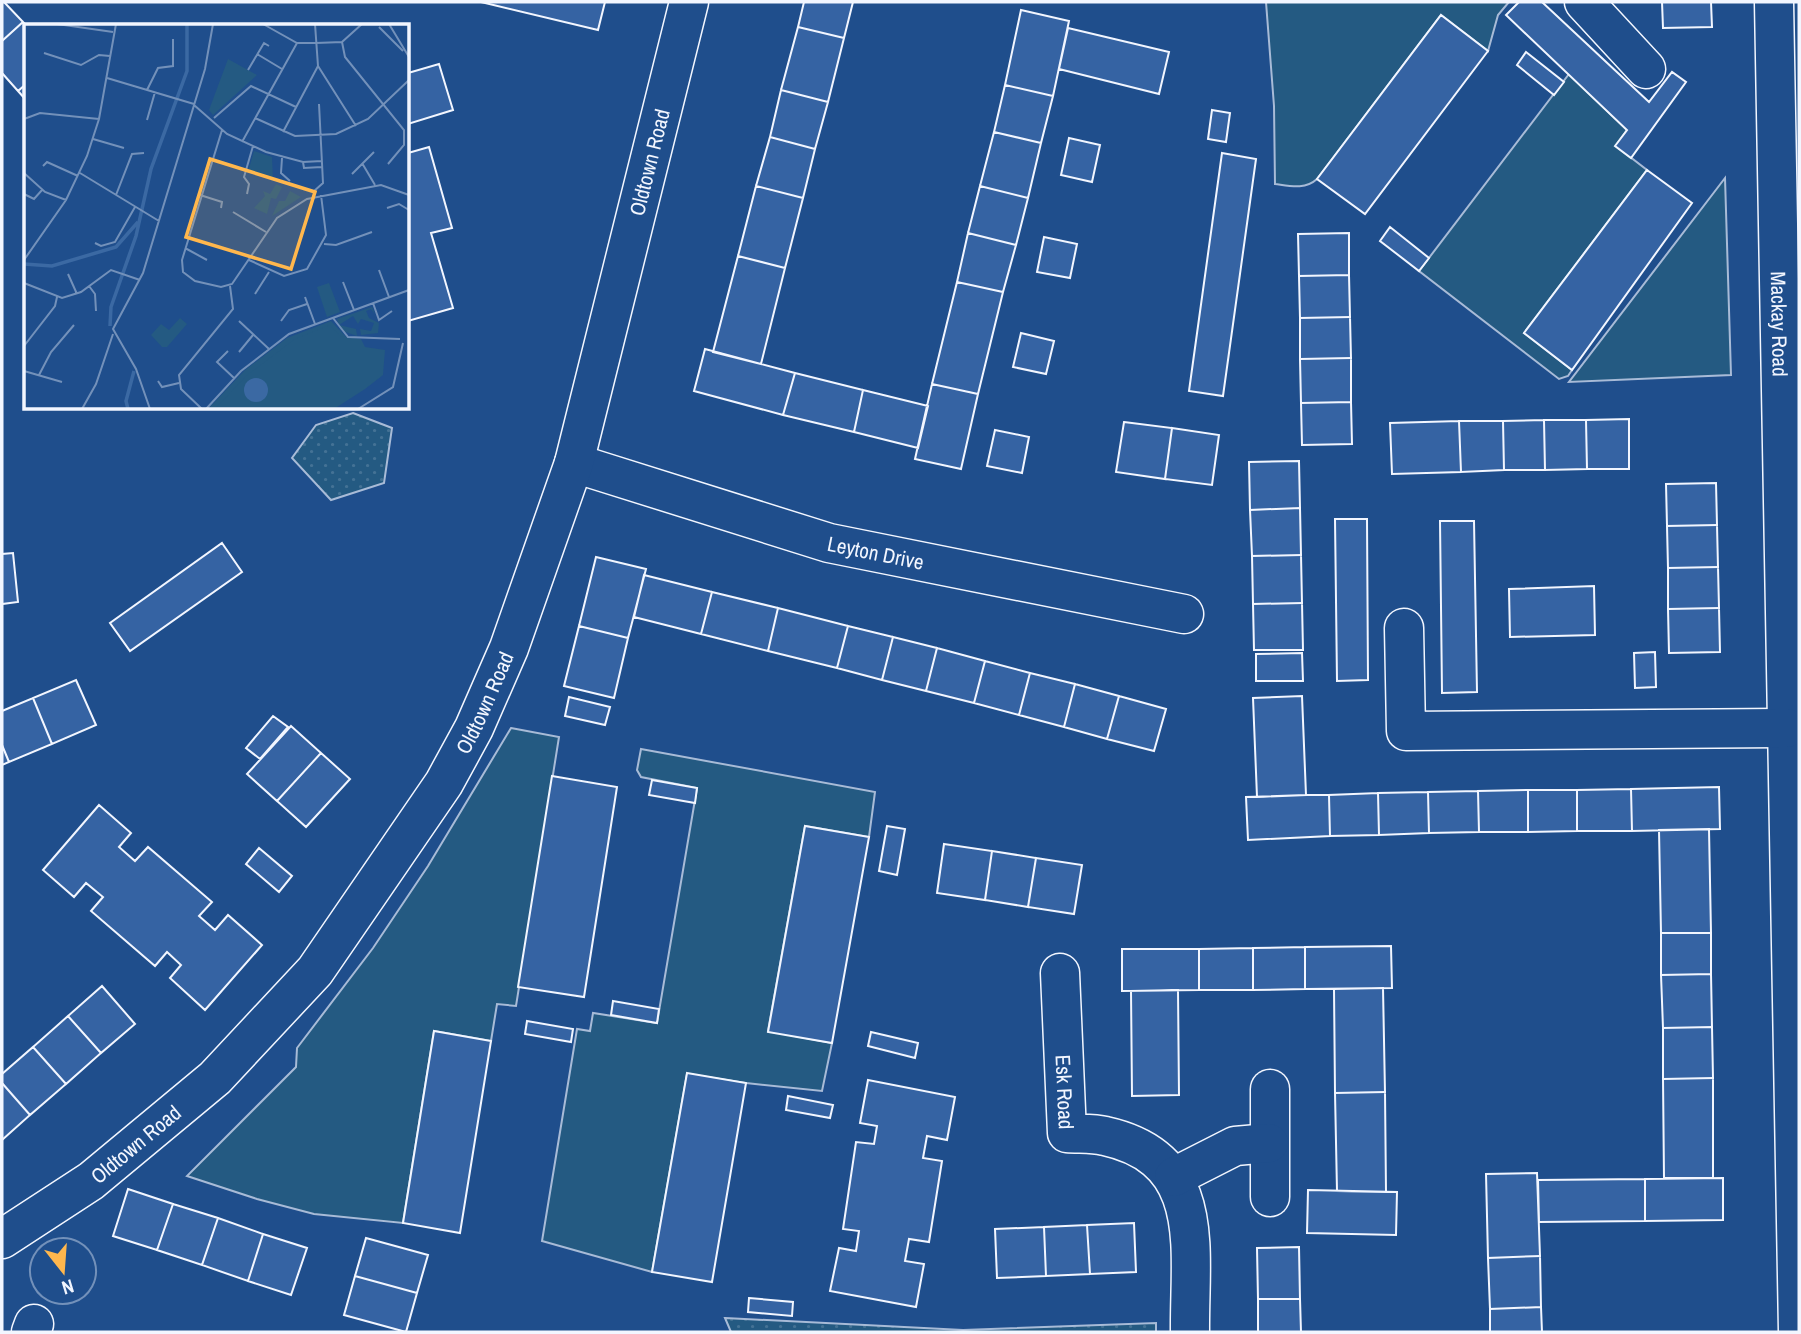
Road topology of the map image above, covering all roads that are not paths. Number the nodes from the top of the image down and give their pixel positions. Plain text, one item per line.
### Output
1 (689, 2) edge
2 (1584, 2) edge
3 (1774, 2) edge
4 (1646, 69) dead end
5 (574, 463) junction
6 (1184, 614) dead end
7 (1404, 628) dead end
8 (1787, 728) junction
9 (1060, 973) dead end
10 (1270, 1089) dead end
11 (1269, 1143) junction
12 (1174, 1177) junction
13 (1270, 1197) dead end
14 (2, 1239) edge
15 (1190, 1332) edge
16 (1797, 1332) edge

1 - 5 street, Oldtown Road
2 - 4 street
3 - 8 street, Mackay Road
5 - 6 street, Leyton Drive
5 - 14 street, Oldtown Road
7 - 8 street
8 - 16 street, Mackay Road
9 - 12 street, Esk Road
10 - 11 street
11 - 12 street
11 - 13 street
12 - 15 street, Esk Road

